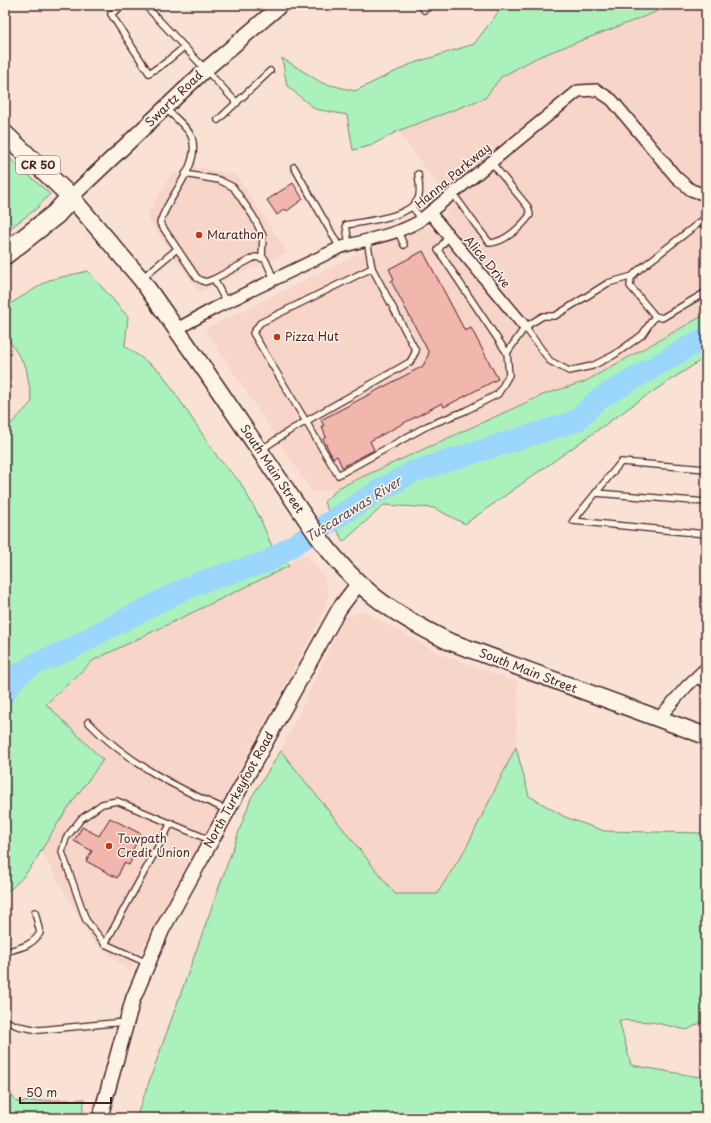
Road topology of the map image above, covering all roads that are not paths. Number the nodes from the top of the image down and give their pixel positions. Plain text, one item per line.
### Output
1 (124, 5) edge
2 (145, 5) edge
3 (281, 5) edge
4 (421, 5) edge
5 (432, 5) edge
6 (184, 47) junction
7 (205, 70) junction
8 (270, 71) dead end
9 (237, 103) junction
10 (165, 108) junction
11 (218, 120) dead end
12 (5, 134) edge
13 (491, 162) junction
14 (294, 167) dead end
15 (185, 174) junction
16 (418, 174) dead end
17 (453, 194) junction
18 (706, 195) edge
19 (71, 197) junction
20 (412, 207) junction
21 (426, 216) junction
22 (705, 219) edge
23 (398, 232) junction
24 (448, 236) junction
25 (5, 238) edge
26 (367, 240) junction
27 (404, 245) dead end
28 (344, 246) junction
29 (177, 249) junction
30 (5, 254) edge
31 (262, 258) junction
32 (372, 268) junction
33 (634, 275) junction
34 (214, 279) junction
35 (274, 279) junction
36 (140, 280) junction
37 (706, 292) edge
38 (226, 302) junction
39 (655, 316) junction
40 (525, 328) junction
41 (176, 330) junction
42 (507, 353) junction
43 (306, 421) junction
44 (259, 451) junction
45 (706, 470) edge
46 (596, 493) junction
47 (706, 502) edge
48 (706, 534) edge
49 (358, 584) junction
50 (706, 668) edge
51 (695, 678) junction
52 (706, 686) edge
53 (658, 719) junction
54 (88, 722) dead end
55 (706, 736) edge
56 (228, 810) junction
57 (171, 823) junction
58 (211, 840) junction
59 (35, 912) dead end
60 (105, 944) junction
61 (5, 952) edge
62 (147, 963) junction
63 (5, 1021) edge
64 (125, 1022) junction
65 (100, 1118) edge

1 - 6 lane
2 - 6 lane
3 - 7 street, Swartz Road
4 - 5 lane
6 - 7 lane
7 - 9 lane
7 - 10 street, Swartz Road
8 - 9 lane
9 - 11 lane
10 - 15 lane
10 - 19 street, Swartz Road
12 - 19 main road, South Main Street / CR 50
13 - 17 street, Hanna Parkway
13 - 17 lane
13 - 18 street, Hanna Parkway
14 - 28 lane
15 - 29 lane
15 - 31 lane
16 - 20 lane
17 - 21 street, Hanna Parkway
19 - 25 highway
19 - 30 highway
19 - 36 main road, South Main Street
20 - 21 lane
20 - 28 lane
21 - 23 street, Hanna Parkway
21 - 24 street, Alice Drive
22 - 33 lane
23 - 26 street, Hanna Parkway
23 - 27 lane
24 - 40 street, Alice Drive
24 - 42 lane
26 - 28 street, Hanna Parkway
26 - 32 lane
28 - 35 street, Hanna Parkway
29 - 34 lane
29 - 36 lane
31 - 34 lane
31 - 35 lane
32 - 43 lane
32 - 43 lane
33 - 39 lane
33 - 40 lane
34 - 38 lane
35 - 38 street, Hanna Parkway
36 - 41 main road, South Main Street
37 - 39 lane
38 - 41 street, Hanna Parkway
39 - 40 lane
40 - 42 lane
41 - 44 main road, South Main Street
42 - 43 lane
43 - 44 lane
44 - 49 main road, South Main Street
45 - 46 lane
46 - 47 lane
46 - 48 lane
49 - 53 main road, South Main Street
49 - 56 street, North Turkeyfoot Road
50 - 51 street
51 - 52 lane
51 - 53 street
53 - 55 main road, South Main Street
54 - 56 lane
56 - 58 street, North Turkeyfoot Road
57 - 58 lane
57 - 60 lane
57 - 60 lane
58 - 62 street, North Turkeyfoot Road
59 - 61 lane
60 - 62 lane
62 - 64 street, North Turkeyfoot Road
63 - 64 lane
64 - 65 street, North Turkeyfoot Road

